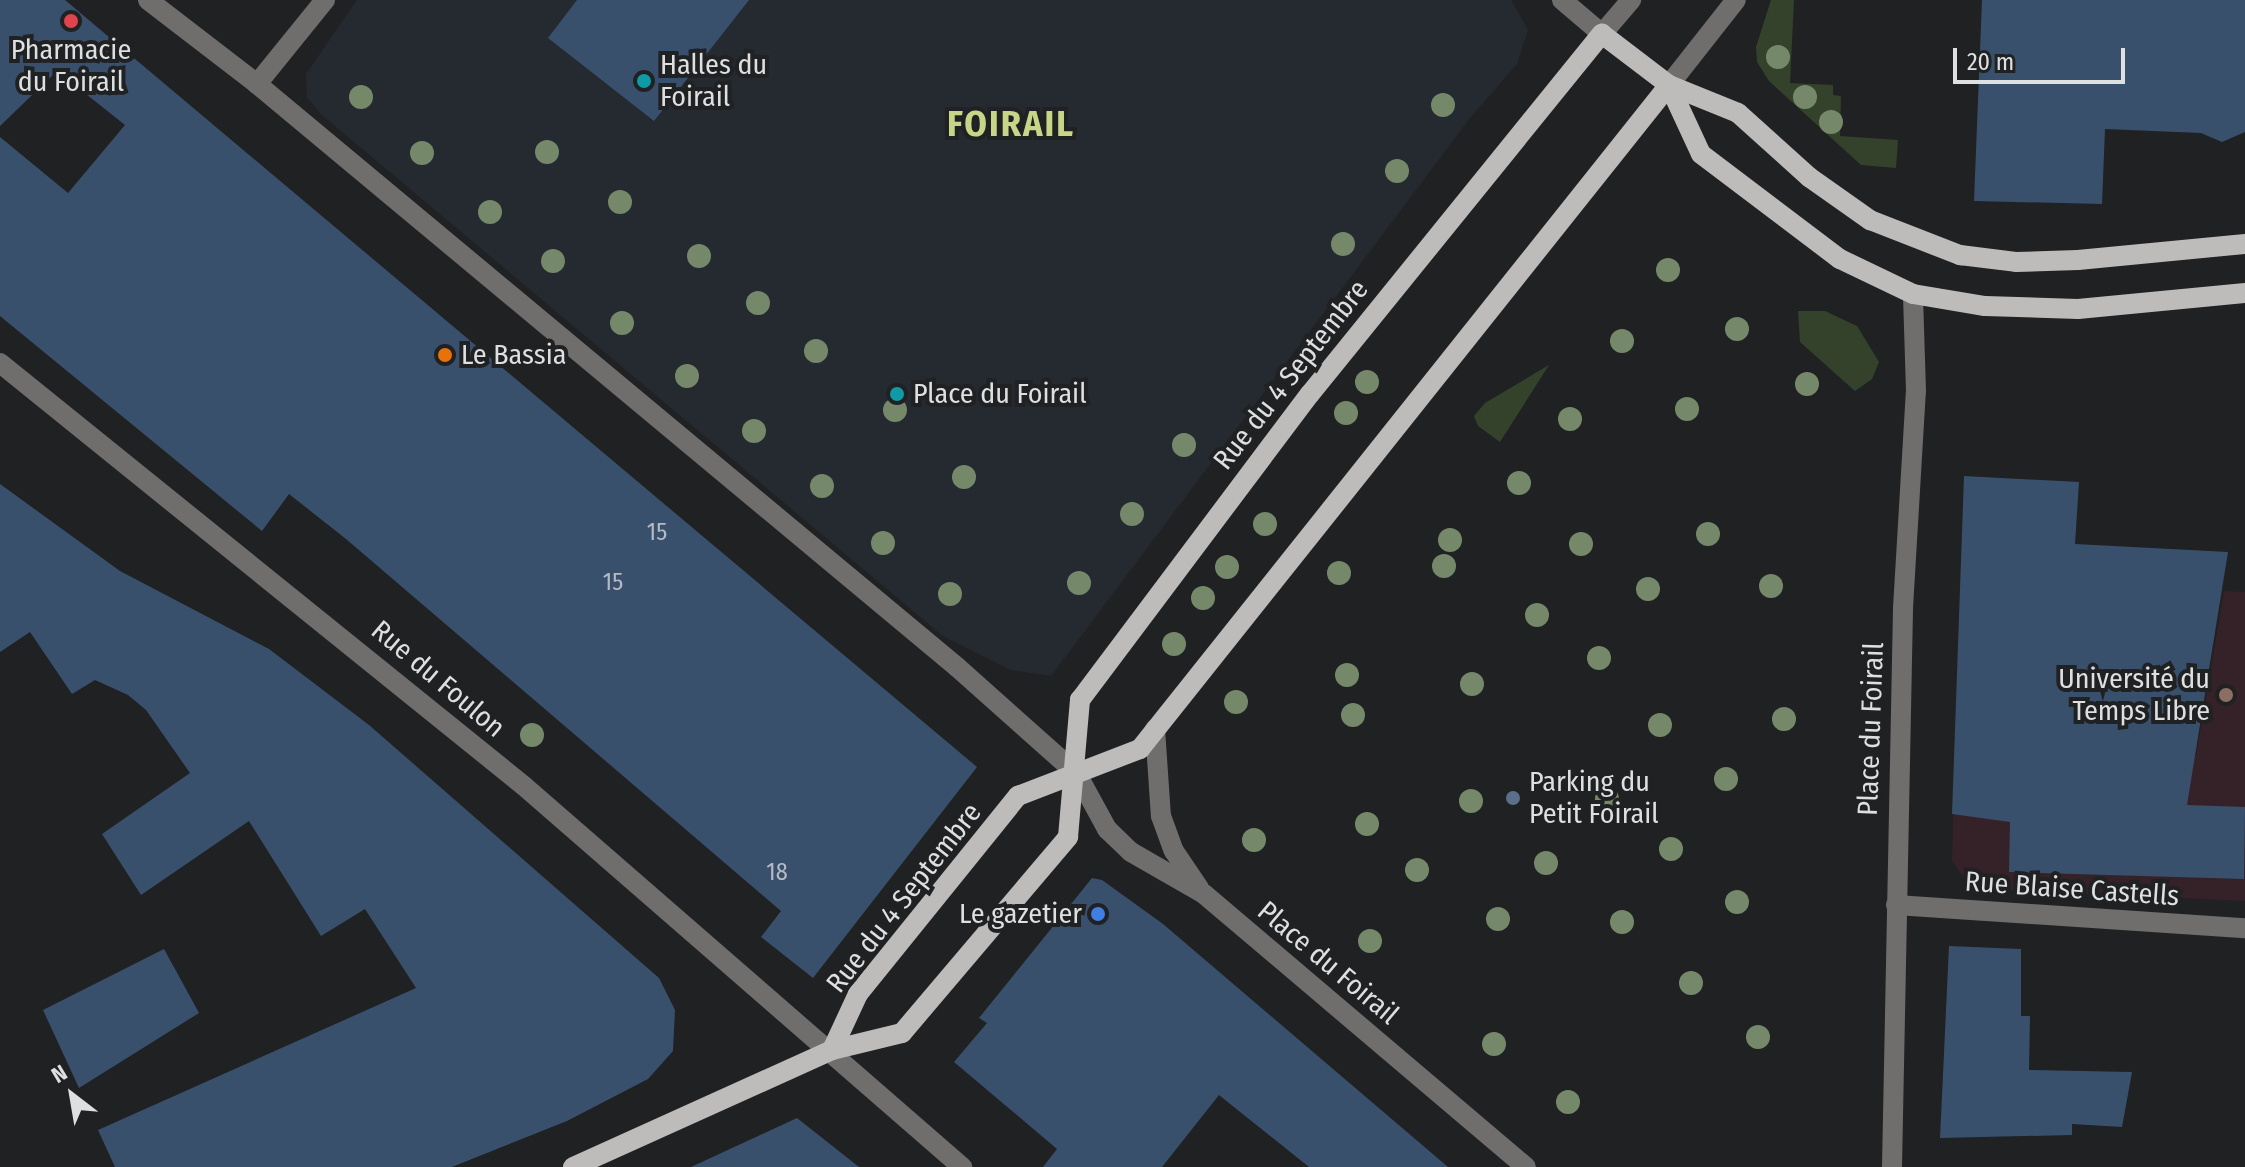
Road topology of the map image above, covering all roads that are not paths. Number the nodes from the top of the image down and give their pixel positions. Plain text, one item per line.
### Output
1 (148, 0) edge
2 (325, 0) edge
3 (1562, 0) edge
4 (1631, 0) edge
5 (1736, 0) edge
6 (1602, 34) junction
7 (257, 84) junction
8 (1669, 85) junction
9 (2245, 244) edge
10 (2245, 293) edge
11 (1913, 294) junction
12 (0, 363) edge
13 (1155, 729) junction
14 (1077, 774) junction
15 (1204, 894) junction
16 (1896, 905) junction
17 (2245, 928) edge
18 (832, 1050) junction
19 (573, 1167) edge
20 (962, 1167) edge
21 (1526, 1167) edge
22 (1892, 1167) edge

1 - 7 street, Place du Foirail
2 - 7 street
3 - 6 street
4 - 6 street
5 - 8 street
6 - 8 main road
6 - 14 main road, Rue du 4 Septembre
7 - 14 street, Place du Foirail
8 - 9 main road
8 - 11 main road
8 - 13 main road, Rue du 4 Septembre
10 - 11 main road
11 - 16 street, Place du Foirail
12 - 18 street, Rue du Foulon
13 - 14 main road, Rue du 4 Septembre
13 - 15 street, Place du Foirail
14 - 15 street, Place du Foirail
14 - 18 main road, Rue du 4 Septembre
14 - 18 main road, Rue du 4 Septembre
15 - 21 street, Place du Foirail
16 - 17 street, Rue Blaise Castells
16 - 22 street, Place du Foirail
18 - 19 main road, Rue du 4 Septembre
18 - 20 street, Rue du Foulon

